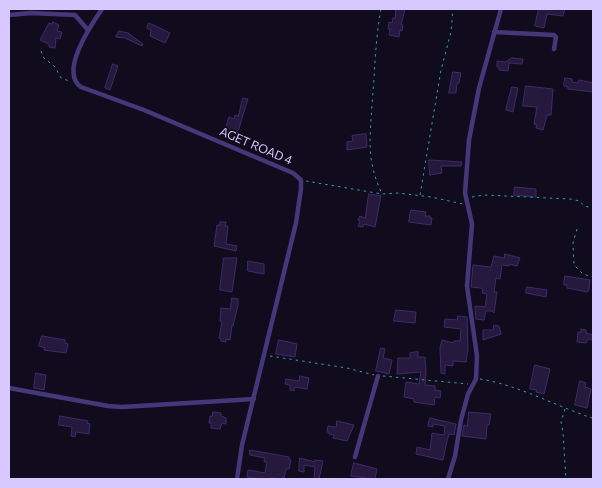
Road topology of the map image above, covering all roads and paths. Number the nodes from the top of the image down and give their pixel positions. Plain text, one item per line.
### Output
1 (102, 9) edge
2 (381, 9) edge
3 (453, 9) edge
4 (501, 9) edge
5 (9, 15) edge
6 (88, 30) junction
7 (494, 32) junction
8 (554, 49) dead end
9 (41, 51) dead end
10 (75, 81) junction
11 (301, 180) junction
12 (382, 194) junction
13 (420, 195) junction
14 (466, 199) junction
15 (468, 205) junction
16 (593, 208) edge
17 (577, 229) dead end
18 (593, 277) edge
19 (264, 355) junction
20 (378, 376) junction
21 (476, 379) junction
22 (474, 385) junction
23 (9, 388) edge
24 (254, 400) junction
25 (565, 409) junction
26 (592, 418) edge
27 (355, 457) dead end
28 (237, 479) edge
29 (448, 479) edge
30 (566, 479) edge

1 - 6 street
2 - 12 path
3 - 13 path
4 - 7 street
5 - 6 street
6 - 10 street
7 - 8 street
7 - 14 street
9 - 10 path
10 - 11 street, AGET ROAD 4
11 - 12 path
11 - 19 street, AGET ROAD 4
12 - 13 path
13 - 15 path
14 - 15 street
14 - 16 path
15 - 21 street
17 - 18 path
19 - 20 path
19 - 24 street, AGET ROAD 4
20 - 22 path
20 - 27 street
21 - 22 street
21 - 25 path
22 - 29 street
23 - 24 street
24 - 28 street, AGET ROAD 4
25 - 26 path
25 - 30 path

